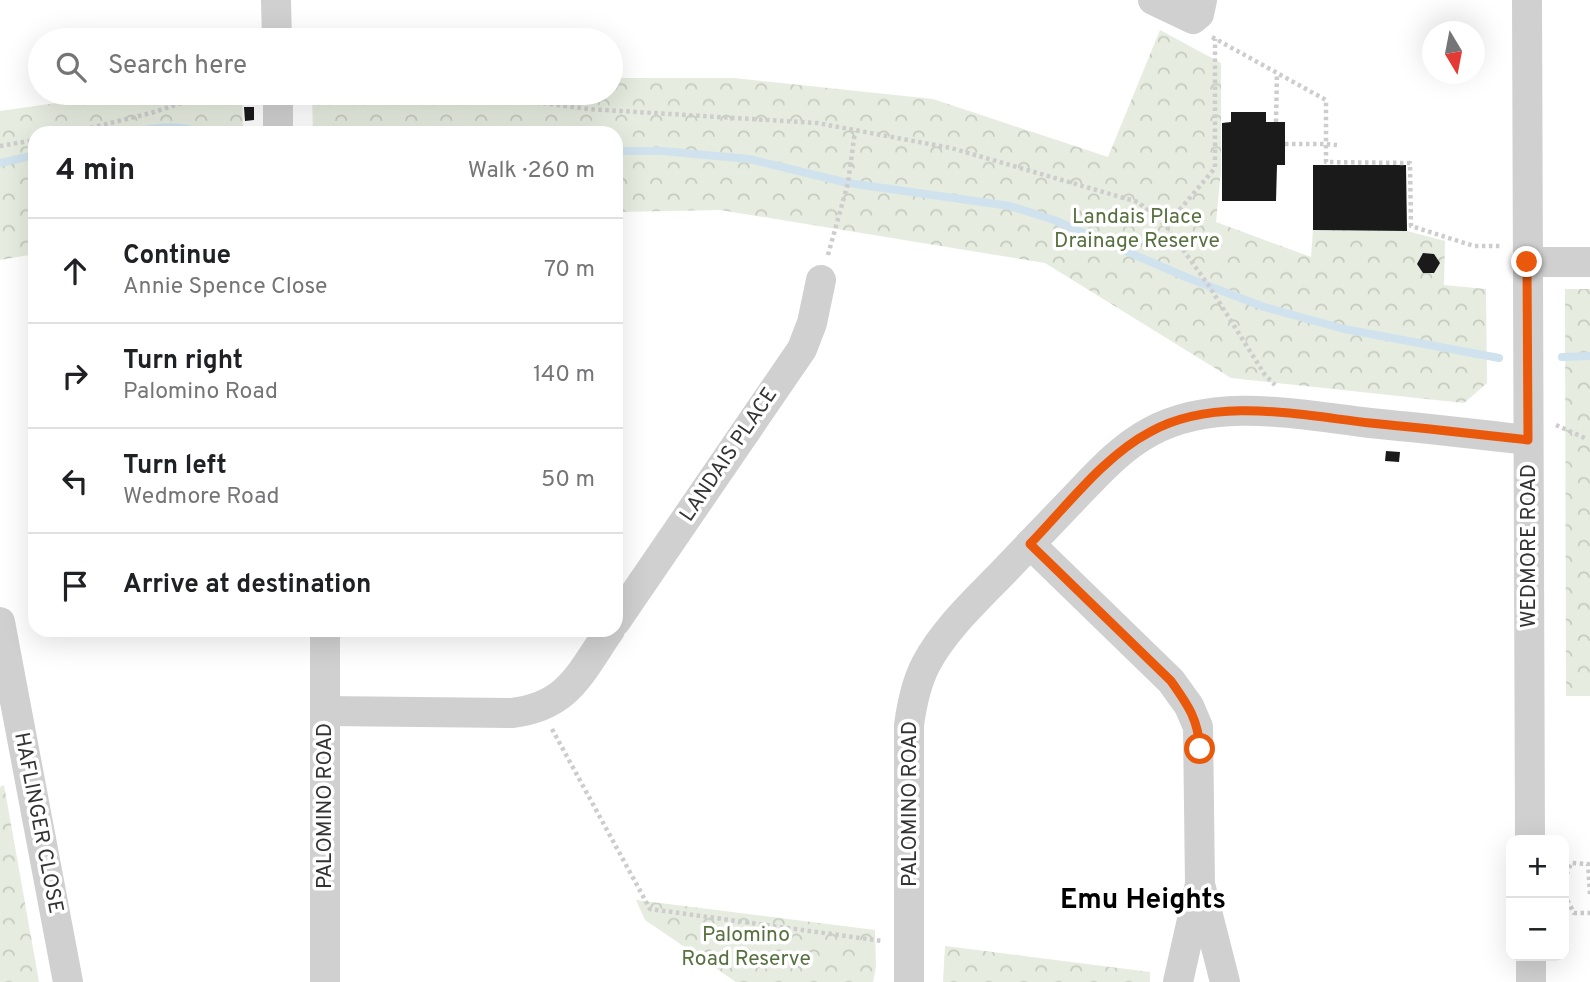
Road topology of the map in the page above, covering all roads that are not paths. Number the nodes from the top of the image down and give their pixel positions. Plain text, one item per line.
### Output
1 (276, 0) edge
2 (1153, 0) edge
3 (1527, 0) edge
4 (1204, 19) edge
5 (277, 28) edge
6 (270, 105) edge
7 (276, 126) edge
8 (1518, 254) junction
9 (1590, 262) edge
10 (821, 280) road end
11 (1528, 440) junction
12 (1030, 544) junction
13 (623, 611) edge
14 (0, 622) edge
15 (325, 637) edge
16 (605, 637) edge
17 (326, 711) junction
18 (1530, 835) edge
19 (1200, 884) junction
20 (1531, 961) edge
21 (68, 982) edge
22 (325, 982) edge
23 (909, 982) edge
24 (1178, 982) edge
25 (1225, 982) edge
26 (1531, 982) edge

1 - 5 street
2 - 4 street
3 - 8 street, WEDMORE ROAD
6 - 7 street
8 - 9 street
8 - 11 street, WEDMORE ROAD
10 - 13 street, LANDAIS PLACE
11 - 12 street, PALOMINO ROAD
11 - 18 street, WEDMORE ROAD
12 - 19 street
12 - 23 street, PALOMINO ROAD
14 - 21 street, HAFLINGER CLOSE
15 - 17 street, PALOMINO ROAD
16 - 17 street
17 - 22 street, PALOMINO ROAD
19 - 24 street
19 - 25 street
20 - 26 street

